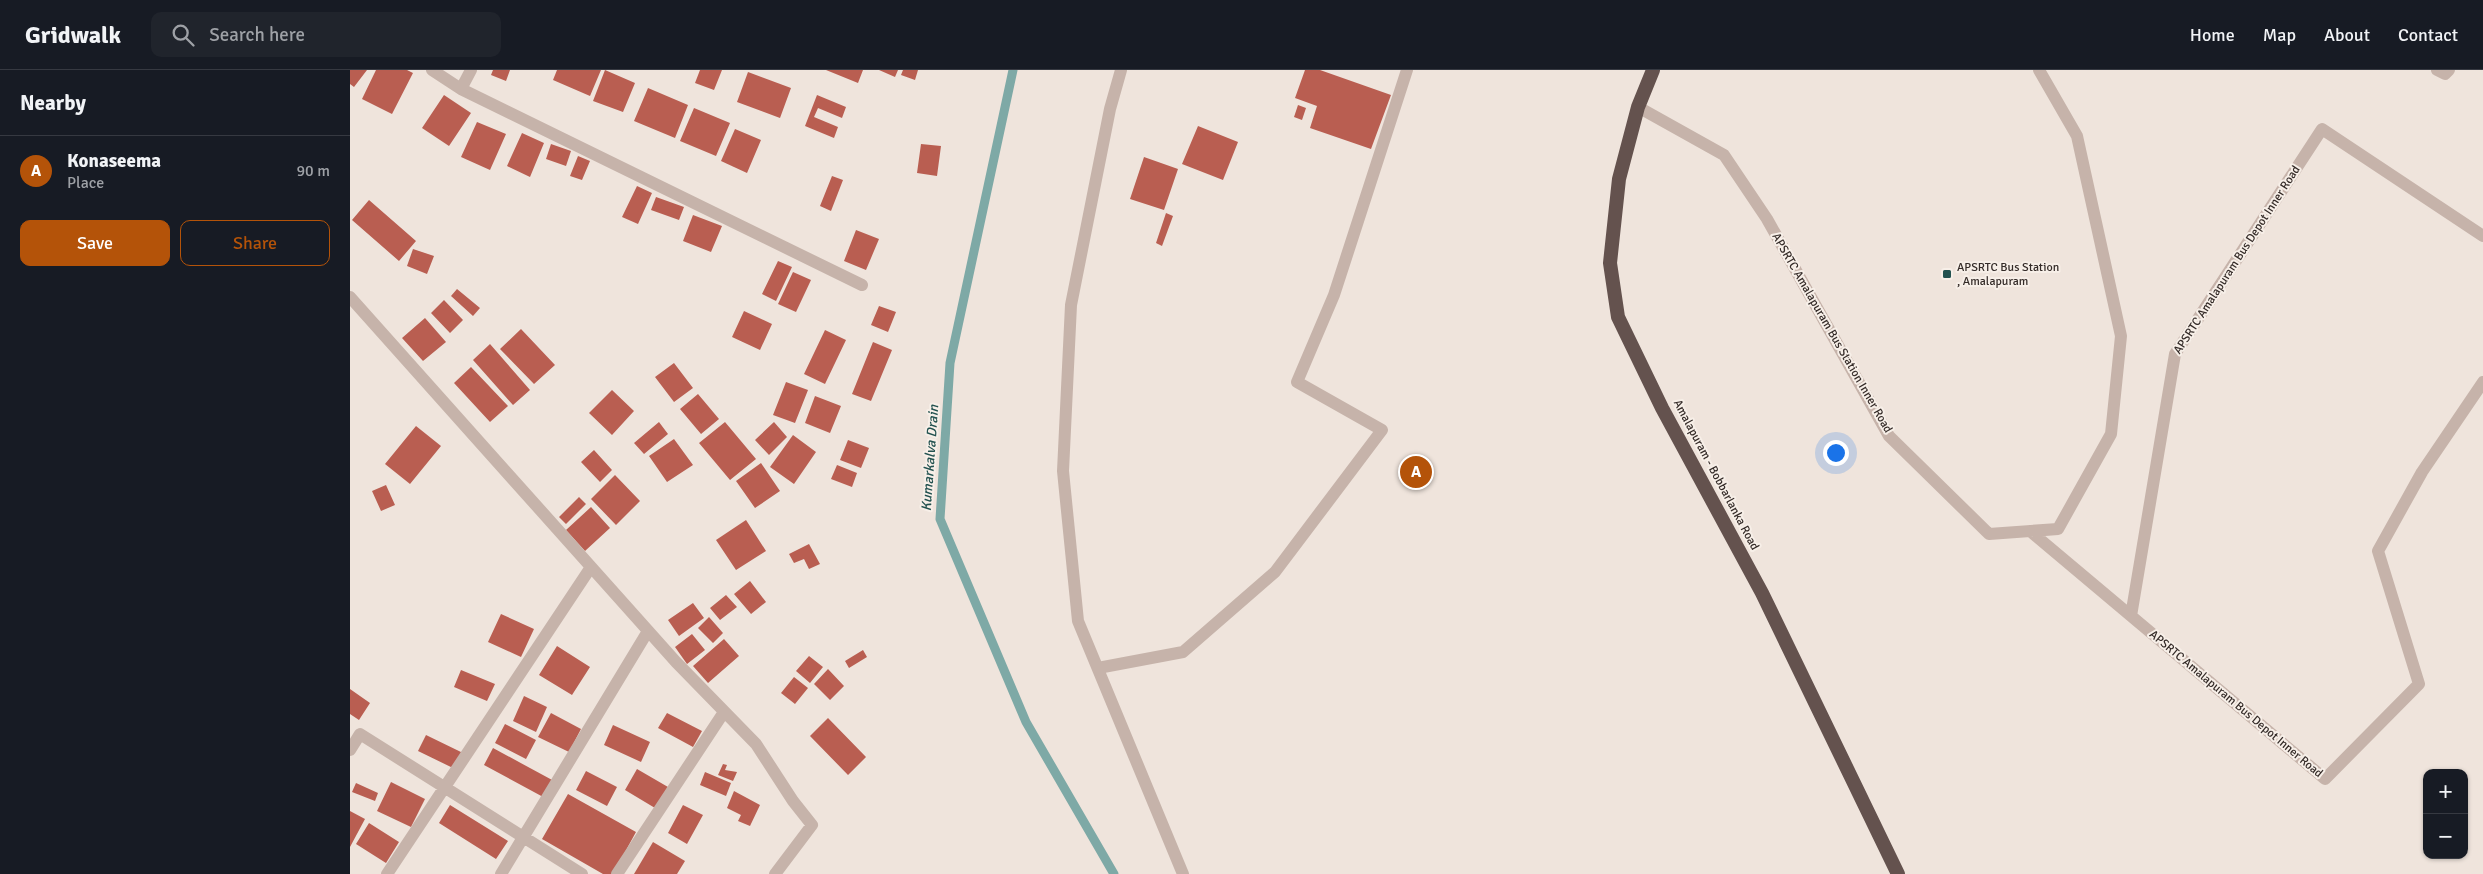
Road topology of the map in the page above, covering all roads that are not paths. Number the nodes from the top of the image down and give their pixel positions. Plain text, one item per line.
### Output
1 (432, 70) edge
2 (470, 70) edge
3 (1121, 70) edge
4 (1406, 70) edge
5 (1653, 70) edge
6 (2039, 70) edge
7 (2437, 70) edge
8 (2449, 70) edge
9 (461, 89) junction
10 (1638, 107) junction
11 (2483, 236) edge
12 (862, 285) dead end
13 (350, 297) edge
14 (2483, 382) edge
15 (2030, 531) junction
16 (590, 567) junction
17 (2131, 616) junction
18 (648, 631) junction
19 (1098, 668) junction
20 (724, 712) junction
21 (350, 750) edge
22 (444, 787) junction
23 (524, 838) junction
24 (387, 874) edge
25 (501, 874) edge
26 (582, 874) edge
27 (617, 874) edge
28 (776, 874) edge
29 (1183, 874) edge
30 (1898, 874) edge

1 - 9 street
2 - 9 street
3 - 19 street
4 - 19 street
5 - 10 highway, Amalapuram - Bobbarlanka Road
6 - 15 street, APSRTC Amalapuram Bus Station Inner Road
7 - 8 street
9 - 12 street
10 - 15 street, APSRTC Amalapuram Bus Station Inner Road
10 - 30 highway, Amalapuram - Bobbarlanka Road
11 - 17 street, APSRTC Amalapuram Bus Depot Inner Road
13 - 16 street
14 - 17 street, APSRTC Amalapuram Bus Depot Inner Road
15 - 17 street, APSRTC Amalapuram Bus Depot Inner Road
16 - 18 street
16 - 22 street
18 - 20 street
18 - 23 street
19 - 29 street
20 - 27 street
20 - 28 street
21 - 22 street
22 - 23 street
22 - 24 street
23 - 25 street
23 - 26 street

